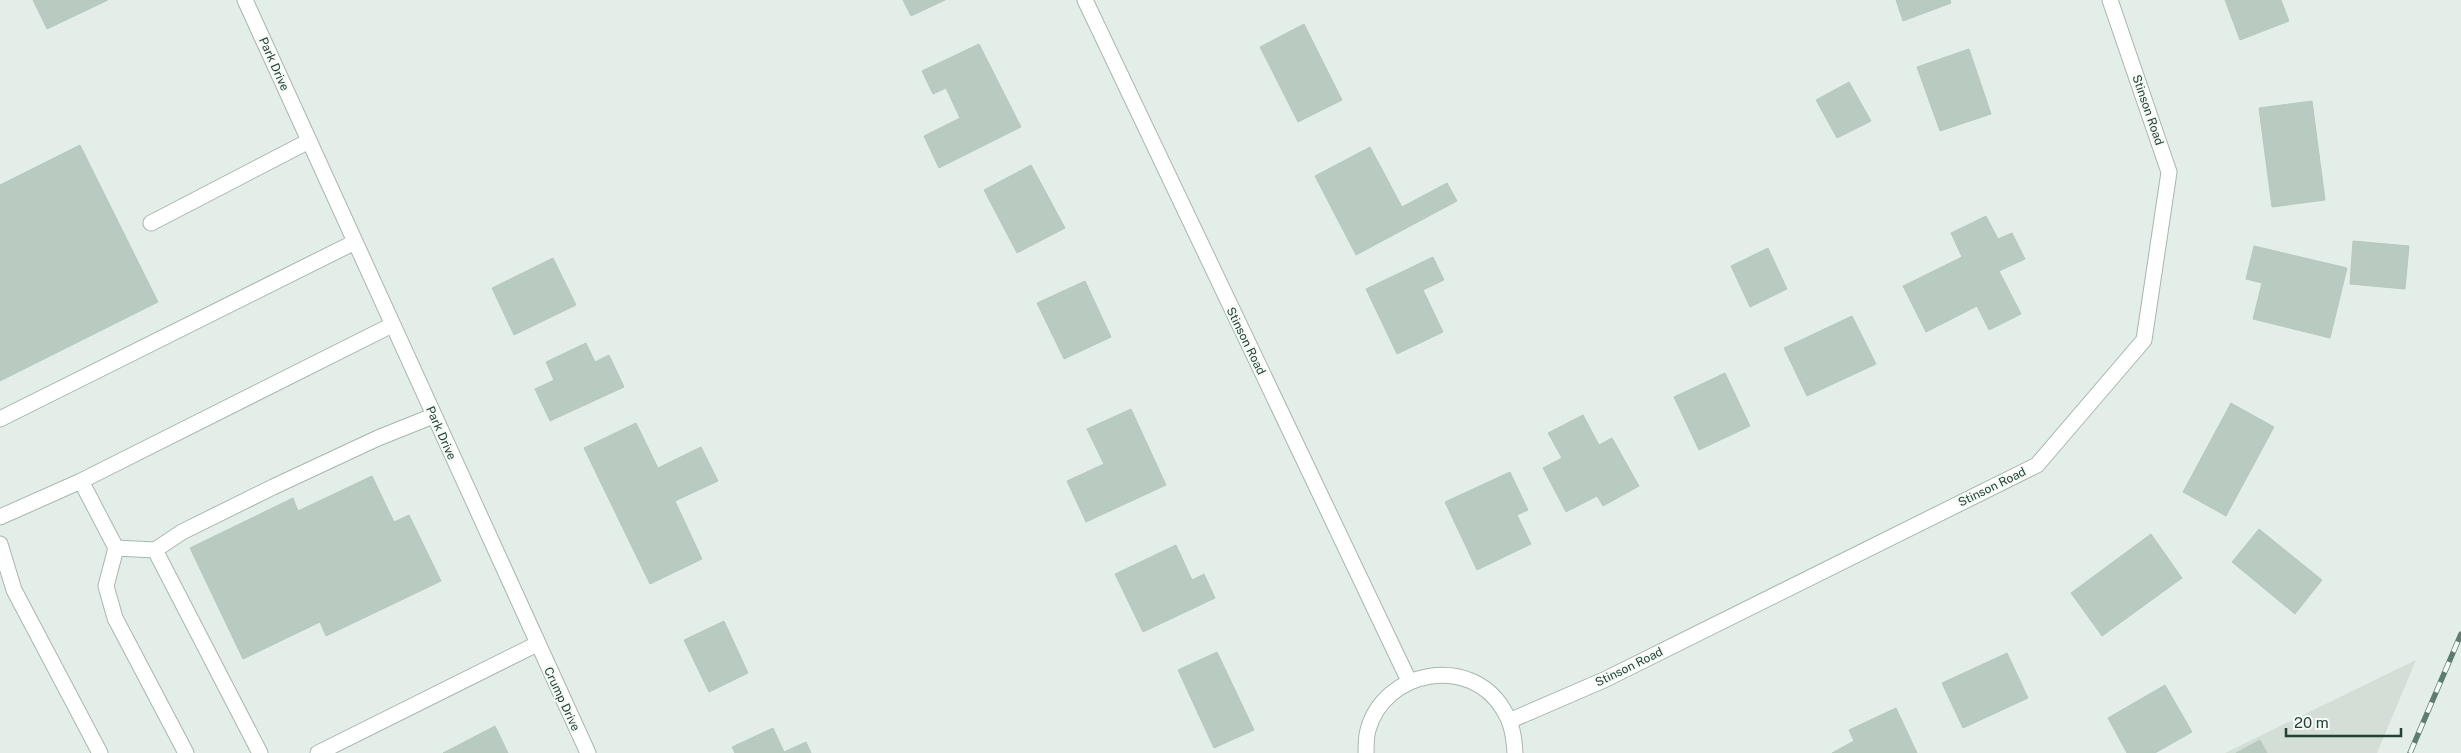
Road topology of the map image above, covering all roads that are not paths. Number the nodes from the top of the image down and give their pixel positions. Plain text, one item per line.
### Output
1 (245, 0) edge
2 (1085, 0) edge
3 (2110, 0) edge
4 (309, 141) junction
5 (151, 224) dead end
6 (355, 242) junction
7 (392, 325) junction
8 (433, 416) junction
9 (0, 419) edge
10 (81, 481) junction
11 (0, 517) edge
12 (0, 544) edge
13 (116, 548) junction
14 (156, 550) junction
15 (537, 644) junction
16 (1409, 681) junction
17 (1509, 721) junction
18 (100, 753) edge
19 (186, 753) edge
20 (260, 753) edge
21 (318, 753) edge
22 (588, 753) edge
23 (1366, 753) edge
24 (1515, 753) edge

1 - 4 street, Park Drive
2 - 16 street, Stinson Road
3 - 17 street, Stinson Road
4 - 5 street
4 - 6 street, Park Drive
6 - 7 street, Park Drive
6 - 9 street
7 - 8 street, Park Drive
7 - 10 street
8 - 14 street
8 - 15 street, Park Drive
10 - 11 street
10 - 13 street
12 - 18 street
13 - 14 street
13 - 19 street
14 - 20 street
15 - 21 street
15 - 22 street, Crump Drive
16 - 17 street
16 - 23 street
17 - 24 street

